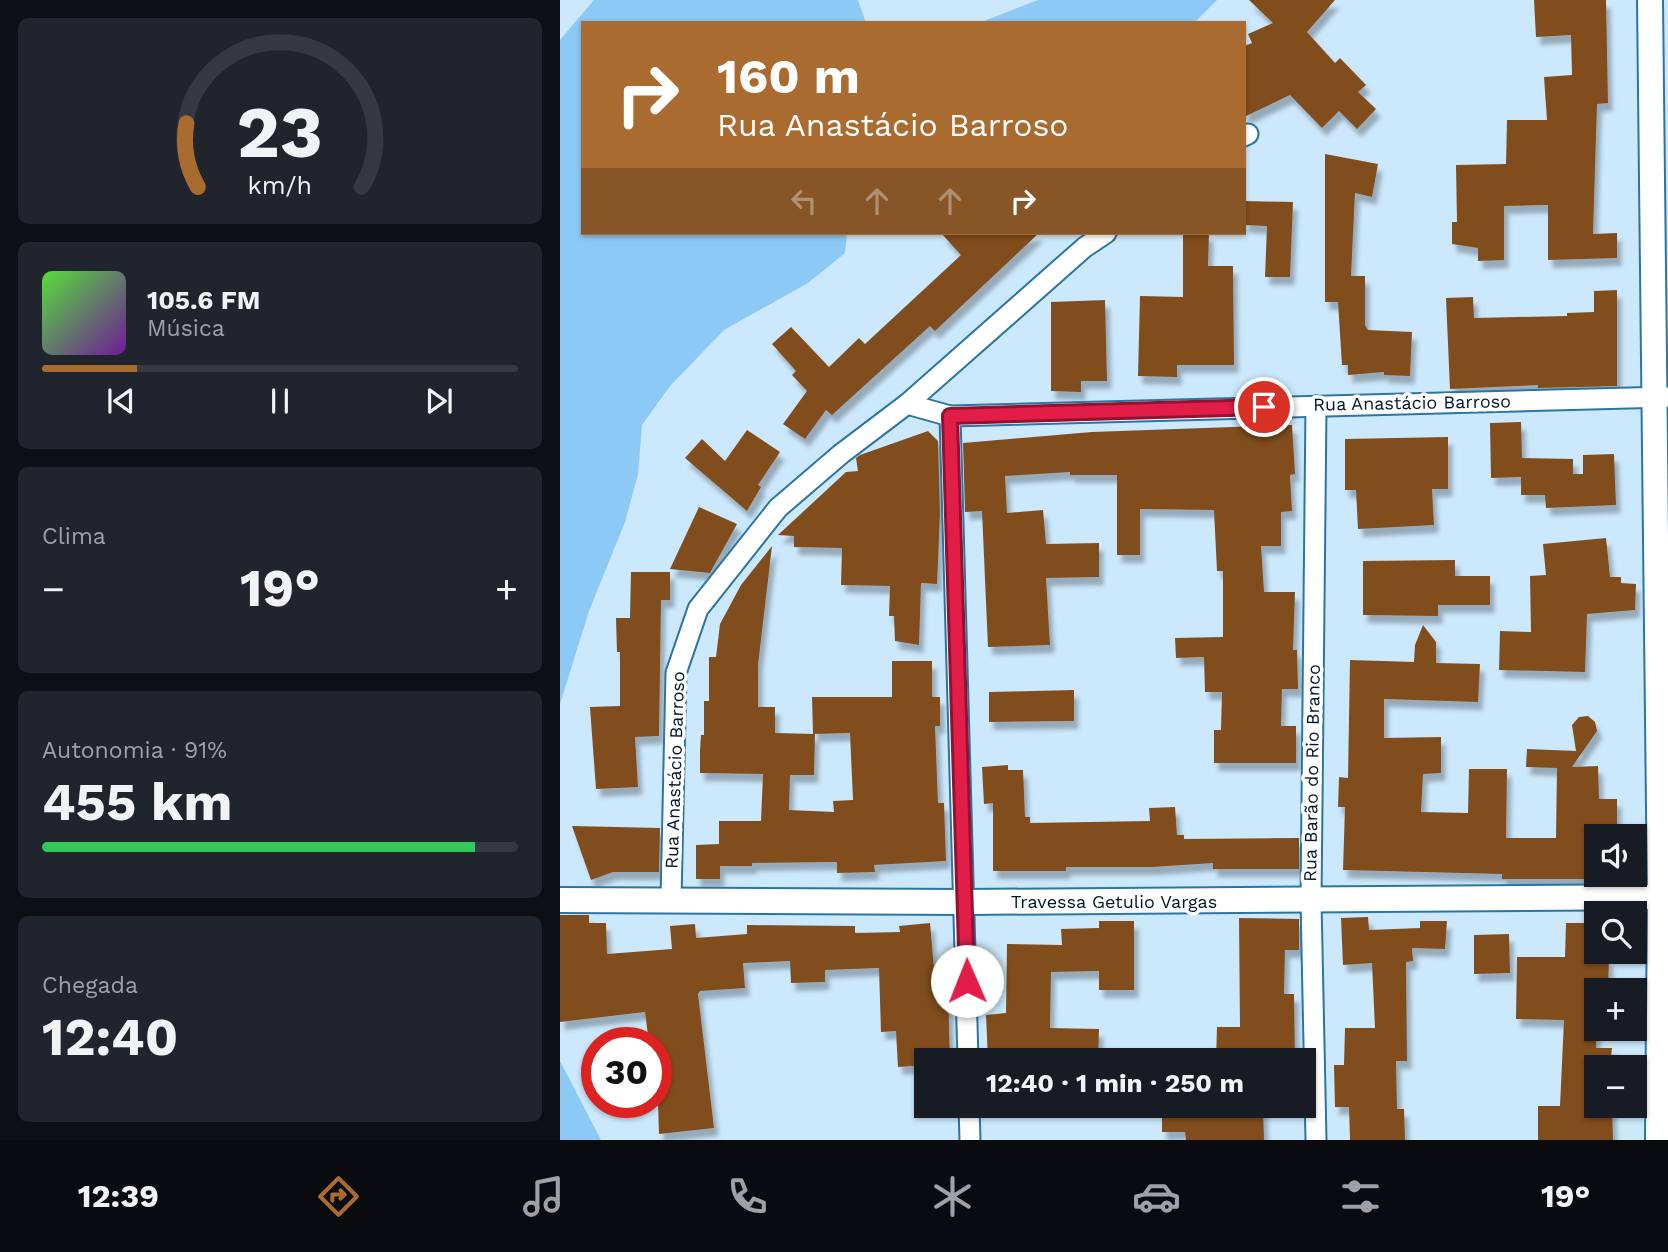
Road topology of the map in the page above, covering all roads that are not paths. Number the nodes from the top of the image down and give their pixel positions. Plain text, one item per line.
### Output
1 (1650, 0) edge
2 (1102, 235) edge
3 (1661, 397) edge
4 (907, 404) junction
5 (1316, 406) junction
6 (950, 416) junction
7 (1664, 897) edge
8 (560, 900) edge
9 (671, 900) junction
10 (1311, 901) junction
11 (965, 902) junction
12 (968, 1048) edge
13 (969, 1118) edge
14 (970, 1140) edge
15 (1316, 1140) edge
16 (1658, 1140) edge

1 - 3 street
2 - 4 street
3 - 5 street, Rua Anastácio Barroso
3 - 7 street
4 - 6 street, Rua Anastácio Barroso
4 - 9 street, Rua Anastácio Barroso
5 - 6 street, Rua Anastácio Barroso
5 - 10 street, Rua Barão do Rio Branco
6 - 11 street
7 - 10 street, Travessa Getulio Vargas
7 - 16 street
8 - 9 street, Travessa Getulio Vargas
9 - 11 street, Travessa Getulio Vargas
10 - 11 street, Travessa Getulio Vargas
10 - 15 street, Rua Barão do Rio Branco
11 - 12 street
13 - 14 street

